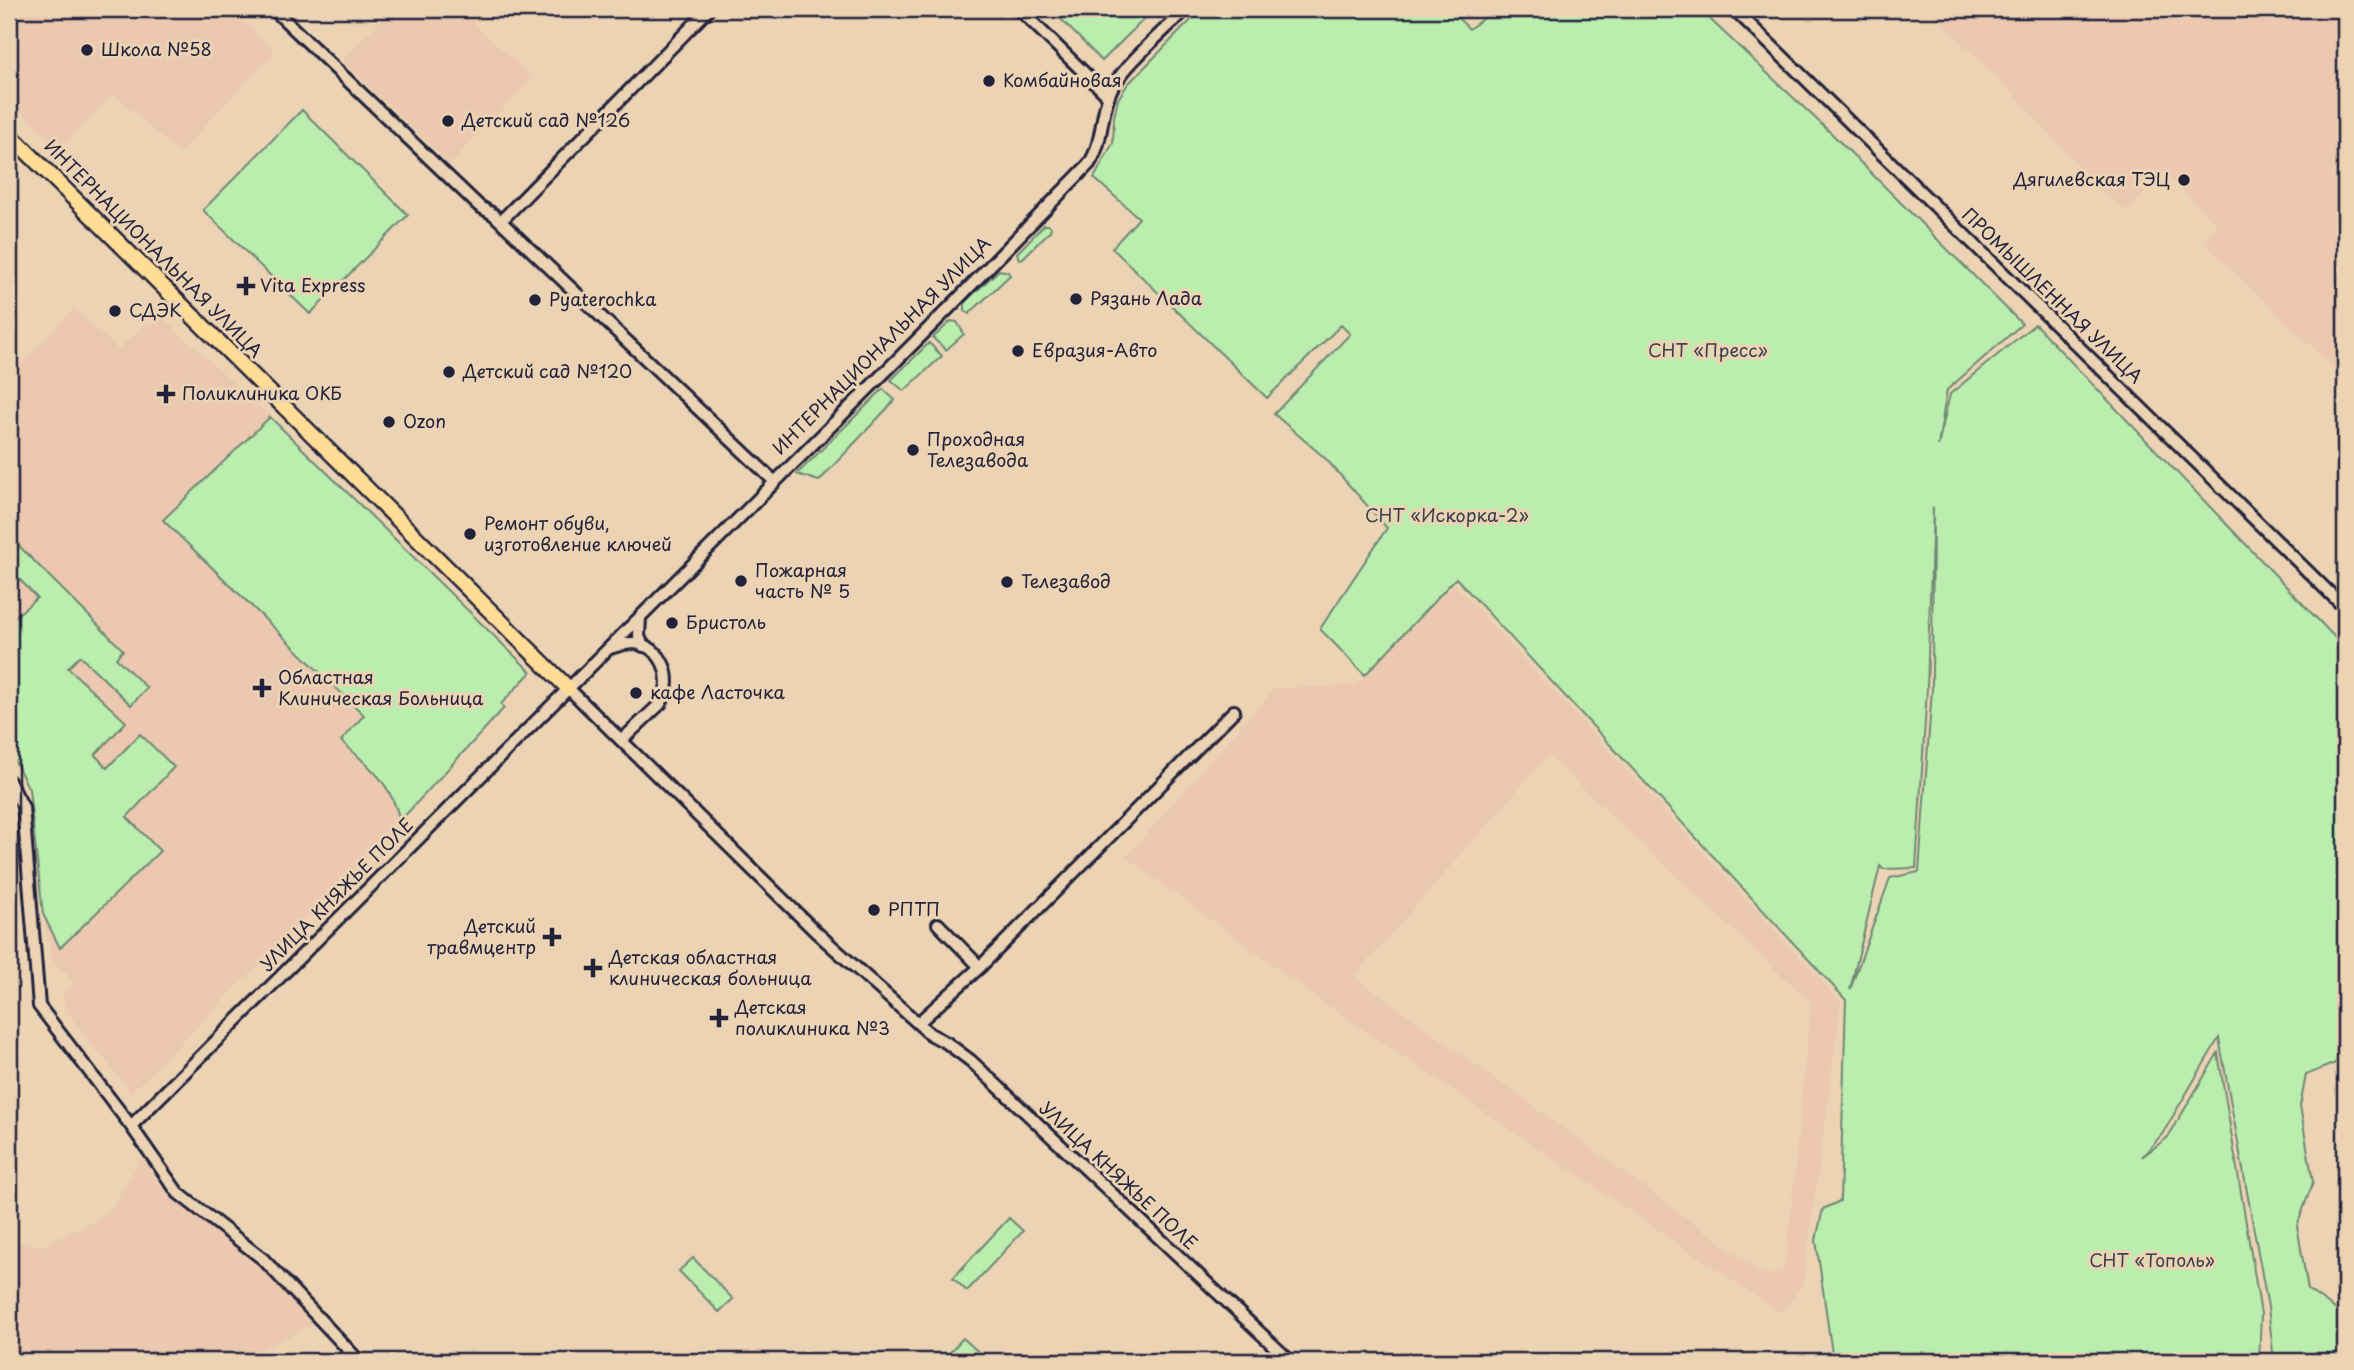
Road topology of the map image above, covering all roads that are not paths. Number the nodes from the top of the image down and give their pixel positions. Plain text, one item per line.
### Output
1 (273, 9) edge
2 (709, 9) edge
3 (1019, 9) edge
4 (1186, 9) edge
5 (1734, 9) edge
6 (1108, 96) junction
7 (9, 134) edge
8 (500, 221) junction
9 (774, 481) junction
10 (2345, 608) edge
11 (640, 617) junction
12 (643, 646) junction
13 (607, 649) junction
14 (568, 688) junction
15 (1234, 711) dead end
16 (622, 740) junction
17 (9, 783) edge
18 (938, 924) dead end
19 (980, 967) junction
20 (918, 1023) junction
21 (131, 1126) junction
22 (359, 1361) edge
23 (1290, 1361) edge

1 - 8 street
2 - 8 street
3 - 6 street
4 - 6 street, ИНТЕРНАЦИОНАЛЬНАЯ УЛИЦА
5 - 10 street, ПРОМЫШЛЕННАЯ УЛИЦА
6 - 9 street, ИНТЕРНАЦИОНАЛЬНАЯ УЛИЦА
7 - 14 main road, ИНТЕРНАЦИОНАЛЬНАЯ УЛИЦА
8 - 9 street
9 - 11 street, ИНТЕРНАЦИОНАЛЬНАЯ УЛИЦА
11 - 12 street
11 - 13 street, ИНТЕРНАЦИОНАЛЬНАЯ УЛИЦА
12 - 13 street
12 - 16 street
13 - 14 street, ИНТЕРНАЦИОНАЛЬНАЯ УЛИЦА
14 - 16 street, ИНТЕРНАЦИОНАЛЬНАЯ УЛИЦА
14 - 21 street, УЛИЦА КНЯЖЬЕ ПОЛЕ
15 - 19 street
16 - 20 street, ИНТЕРНАЦИОНАЛЬНАЯ УЛИЦА
17 - 21 street
18 - 19 street
19 - 20 street
20 - 23 street, УЛИЦА КНЯЖЬЕ ПОЛЕ
21 - 22 street

